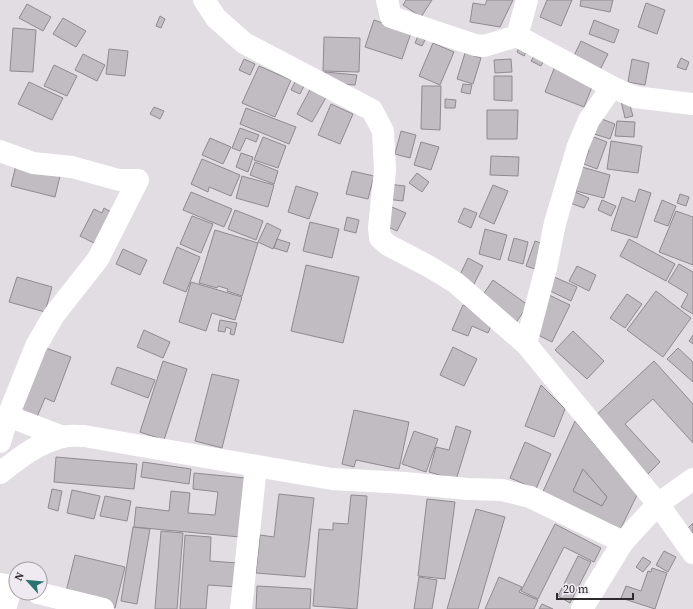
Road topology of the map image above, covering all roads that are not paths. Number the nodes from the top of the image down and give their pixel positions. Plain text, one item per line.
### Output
1 (204, 0) edge
2 (387, 0) edge
3 (527, 0) edge
4 (517, 36) junction
5 (612, 87) junction
6 (693, 104) edge
7 (0, 151) edge
8 (526, 344) junction
9 (8, 416) junction
10 (63, 437) junction
11 (0, 442) edge
12 (256, 466) junction
13 (0, 473) edge
14 (693, 479) edge
15 (658, 504) junction
16 (622, 542) junction
17 (693, 553) edge
18 (8, 592) edge
19 (48, 595) edge
20 (5, 609) edge
21 (103, 609) edge
22 (241, 609) edge
23 (582, 609) edge

1 - 8 street
2 - 4 street
3 - 4 street
4 - 5 street
5 - 6 street
5 - 8 street
7 - 9 street
8 - 15 street
9 - 10 street
9 - 11 street
10 - 12 street
10 - 13 street
12 - 16 street
12 - 22 street
14 - 15 street
15 - 16 street
15 - 17 street
16 - 23 street
18 - 20 street
19 - 21 street

